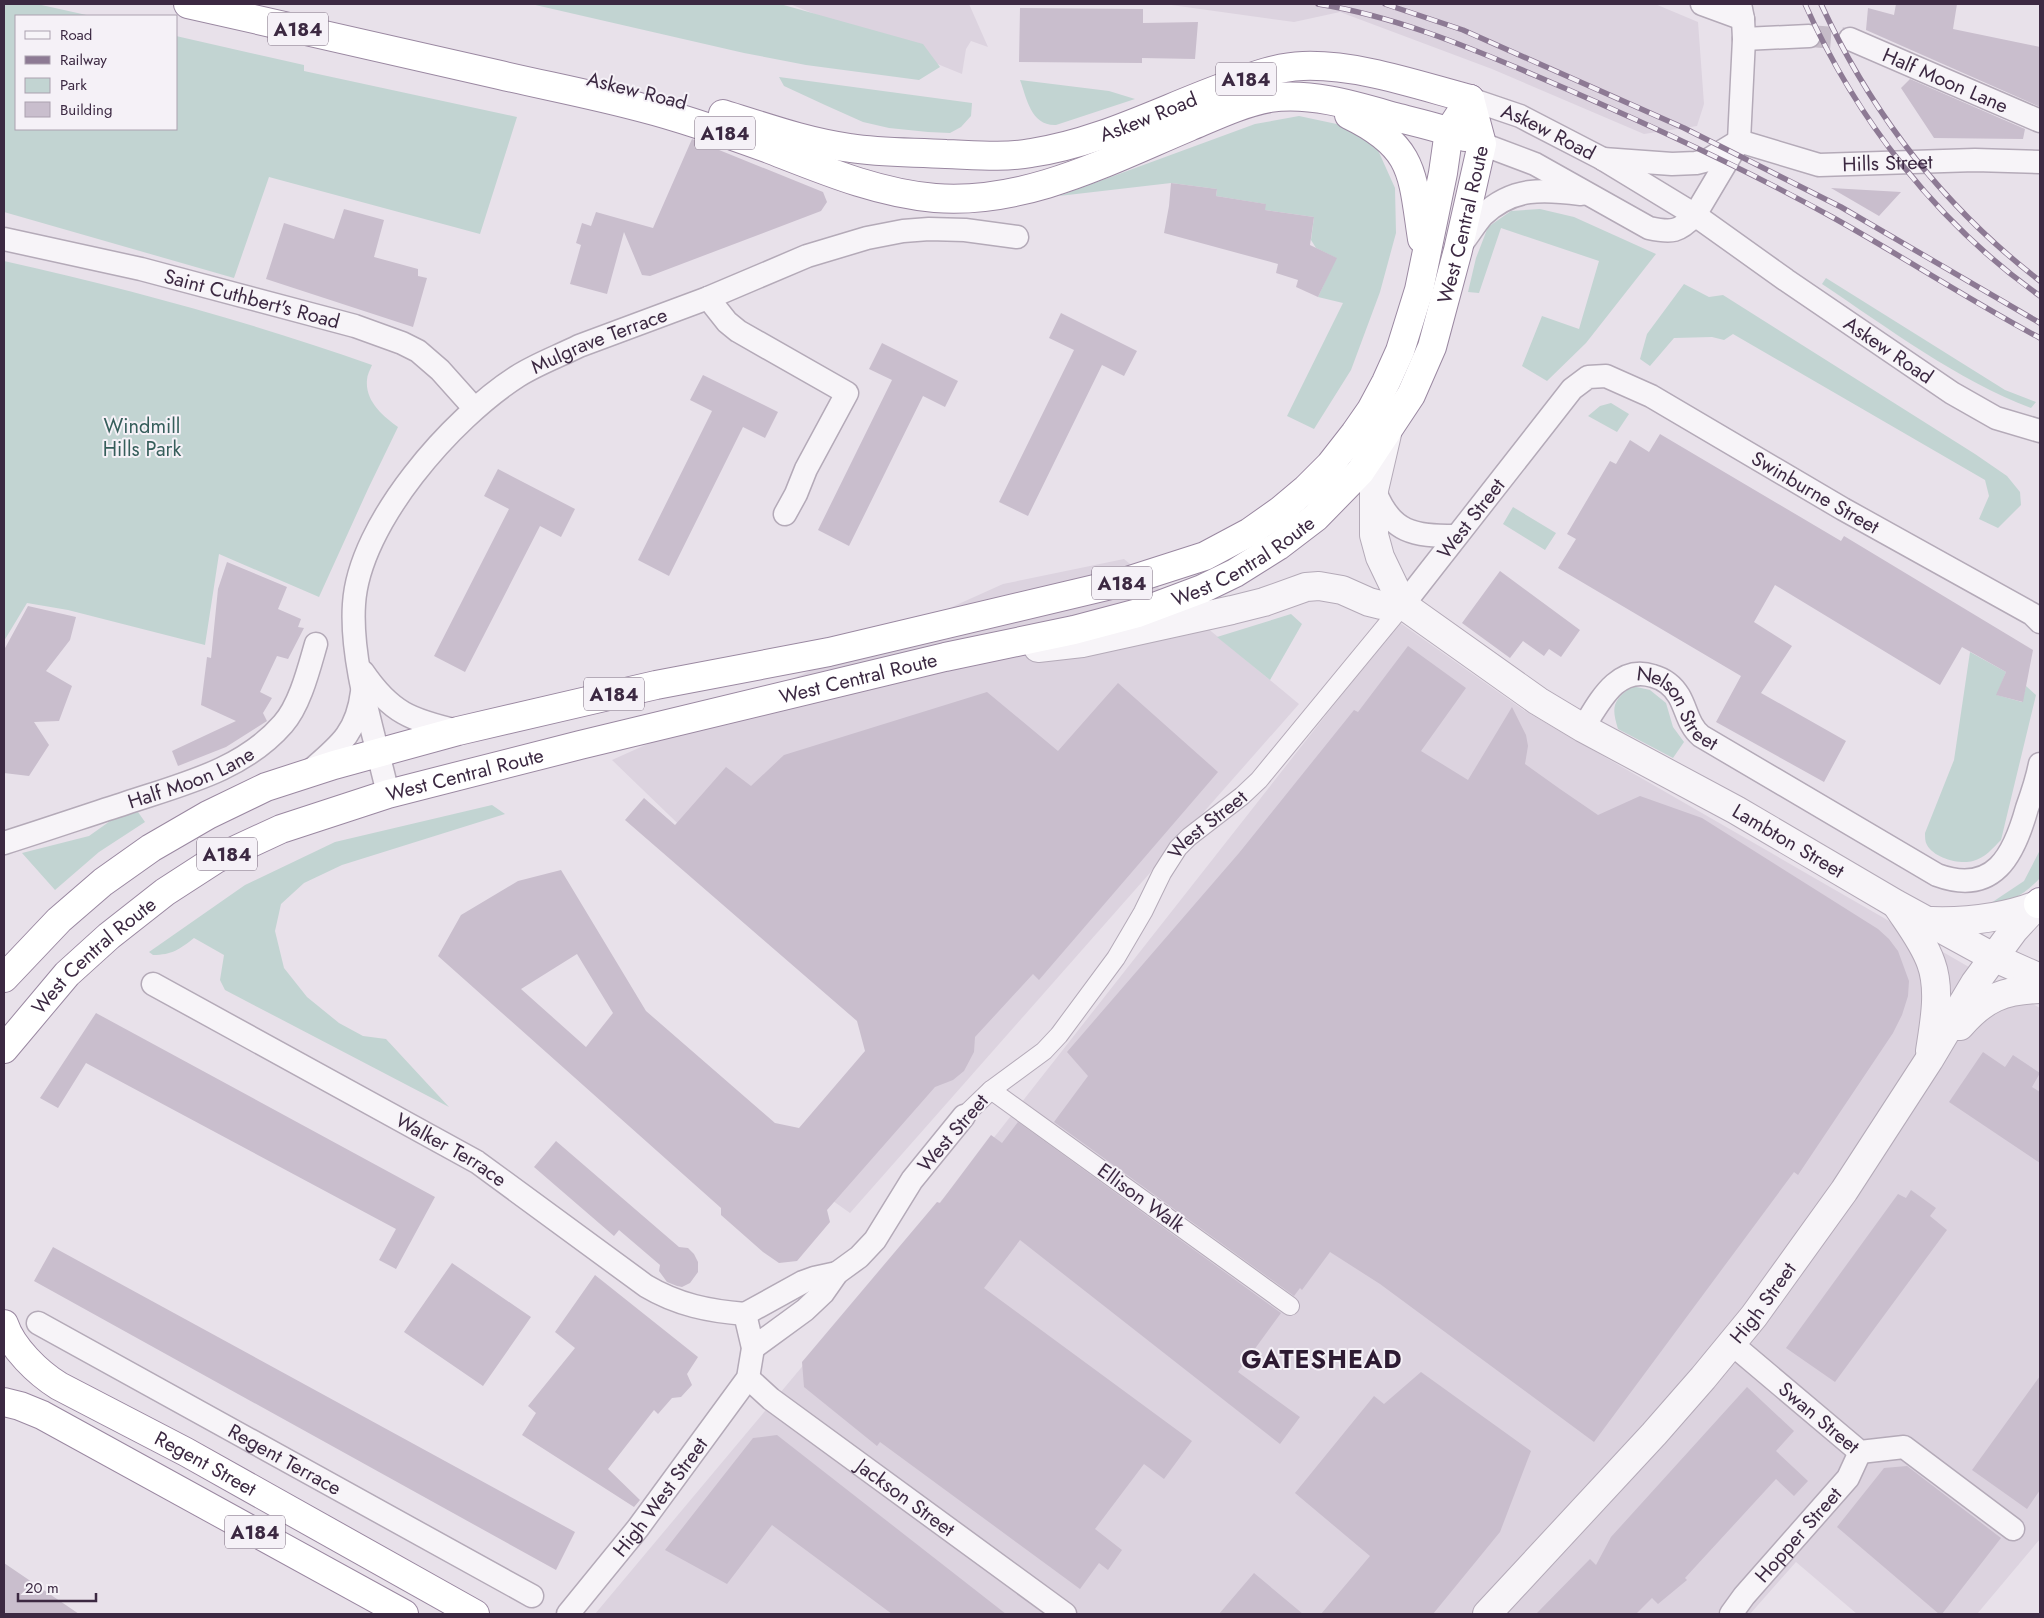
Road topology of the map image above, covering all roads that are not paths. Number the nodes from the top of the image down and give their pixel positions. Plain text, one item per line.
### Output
1 (188, 4) edge
2 (265, 4) edge
3 (1702, 4) edge
4 (1743, 21) edge
5 (1809, 36) tunnel mouth
6 (1851, 39) tunnel mouth
7 (1316, 99) junction
8 (1470, 99) junction
9 (2040, 122) edge
10 (1448, 130) junction
11 (1739, 141) junction
12 (1482, 144) junction
13 (1603, 158) junction
14 (2040, 162) edge
15 (1587, 195) junction
16 (1695, 214) junction
17 (1017, 236) dead end
18 (4, 239) edge
19 (1458, 250) junction
20 (1425, 255) junction
21 (708, 298) junction
22 (1588, 377) joint
23 (474, 408) junction
24 (2040, 431) edge
25 (1387, 434) junction
26 (1374, 490) junction
27 (785, 514) dead end
28 (1455, 536) junction
29 (1403, 605) junction
30 (2040, 622) edge
31 (316, 644) dead end
32 (945, 657) junction
33 (358, 665) junction
34 (363, 686) junction
35 (1583, 728) junction
36 (458, 731) junction
37 (379, 753) junction
38 (2040, 764) edge
39 (307, 773) junction
40 (388, 794) junction
41 (4, 843) edge
42 (2039, 903) edge
43 (1896, 904) junction
44 (1928, 921) junction
45 (1993, 956) junction
46 (4, 978) edge
47 (2040, 978) edge
48 (153, 984) dead end
49 (2040, 989) edge
50 (4, 1048) edge
51 (1929, 1060) junction
52 (991, 1090) junction
53 (964, 1116) joint
54 (837, 1273) junction
55 (1290, 1306) dead end
56 (745, 1314) junction
57 (4, 1324) edge
58 (38, 1324) dead end
59 (1732, 1344) junction
60 (753, 1348) junction
61 (748, 1378) junction
62 (4, 1402) edge
63 (1860, 1452) junction
64 (2012, 1529) dead end
65 (532, 1596) dead end
66 (404, 1614) edge
67 (475, 1614) edge
68 (568, 1614) edge
69 (1065, 1614) edge
70 (1487, 1614) edge
71 (1731, 1614) edge

1 - 7 highway, Askew Road / A184
2 - 8 highway, Askew Road / A184
3 - 4 street
4 - 5 street
4 - 11 street
6 - 9 street, Half Moon Lane
7 - 10 highway, Askew Road / A184
7 - 20 highway
8 - 10 highway, A184
8 - 12 highway, West Central Route / A184
8 - 13 street, Askew Road / A184
10 - 12 highway, A184
10 - 20 highway, West Central Route / A184
11 - 13 street
11 - 14 street, Hills Street
11 - 16 street
12 - 15 street, Askew Road / A184
12 - 19 highway, West Central Route / A184
13 - 16 street, Askew Road / A184
15 - 16 street, Askew Road / A184
15 - 19 street, Askew Road
16 - 24 street, Askew Road
17 - 21 street, Mulgrave Terrace
18 - 23 street, Saint Cuthbert's Road
19 - 25 highway, West Central Route / A184
20 - 36 highway, West Central Route / A184
21 - 23 street, Mulgrave Terrace
21 - 27 street
22 - 28 street, West Street
22 - 30 street, Swinburne Street
23 - 33 street, Mulgrave Terrace
25 - 26 street
25 - 32 highway, West Central Route / A184
26 - 28 street
26 - 29 street
28 - 29 street, West Street
29 - 32 street
29 - 35 street
29 - 52 street, West Street
31 - 41 street, Half Moon Lane
32 - 40 highway, West Central Route / A184
33 - 34 street, Mulgrave Terrace
33 - 36 street, Mulgrave Terrace
34 - 37 street, Mulgrave Terrace
34 - 39 street, Mulgrave Terrace
35 - 38 street, Nelson Street
35 - 43 street, Lambton Street
36 - 37 highway, West Central Route / A184
37 - 39 highway, West Central Route / A184
37 - 40 street, Mulgrave Terrace
39 - 46 highway, West Central Route / A184
40 - 50 highway, West Central Route / A184
42 - 44 street
42 - 45 street, High Street
43 - 44 street, Lambton Street
43 - 51 street
44 - 45 street, Lambton Street
45 - 47 street, Lambton Street
45 - 51 street, High Street
48 - 56 street, Walker Terrace
49 - 51 street
51 - 59 street, High Street
52 - 53 street, West Street
52 - 55 street, Ellison Walk
53 - 54 street, West Street
54 - 56 street, West Street
54 - 60 street, West Street
56 - 60 street
57 - 67 highway, Regent Street / A184
58 - 65 street, Regent Terrace
59 - 63 street, Swan Street
59 - 70 street, High Street
60 - 61 street
61 - 68 street, High West Street
61 - 69 street, Jackson Street
62 - 66 highway, Regent Street / A184
63 - 64 street, Swan Street
63 - 71 street, Hopper Street

